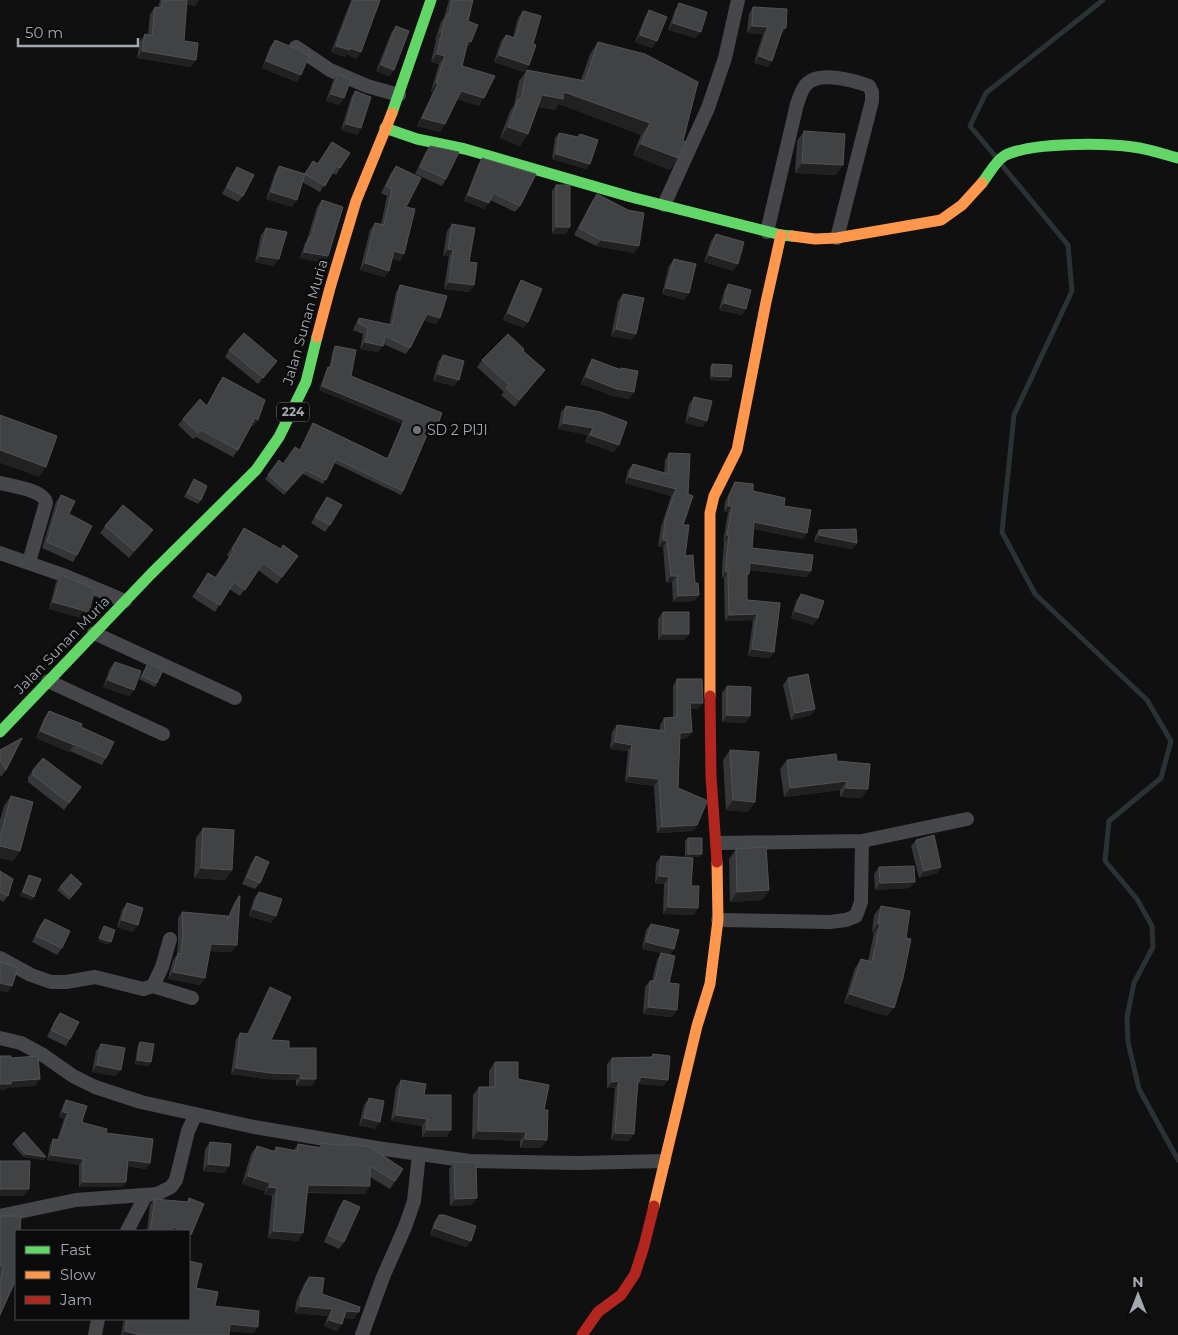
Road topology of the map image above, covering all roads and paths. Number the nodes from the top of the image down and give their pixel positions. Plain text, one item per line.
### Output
1 (431, 0) edge
2 (738, 0) edge
3 (296, 48) edge
4 (399, 95) junction
5 (385, 128) junction
6 (1178, 158) edge
7 (664, 205) junction
8 (767, 232) junction
9 (781, 235) junction
10 (837, 238) junction
11 (0, 483) edge
12 (0, 553) edge
13 (29, 562) junction
14 (124, 602) junction
15 (94, 633) junction
16 (48, 681) junction
17 (235, 698) dead end
18 (0, 732) edge
19 (163, 734) dead end
20 (967, 819) dead end
21 (862, 841) junction
22 (717, 843) junction
23 (718, 920) junction
24 (170, 939) dead end
25 (0, 958) edge
26 (153, 986) junction
27 (192, 998) dead end
28 (0, 1038) edge
29 (196, 1114) junction
30 (420, 1154) junction
31 (664, 1161) junction
32 (146, 1195) junction
33 (0, 1216) edge
34 (127, 1230) edge
35 (98, 1320) edge
36 (95, 1335) edge
37 (362, 1335) edge
38 (582, 1335) edge

1 - 4 street, Jalan Sunan Muria / 224
2 - 7 street
3 - 4 street
4 - 5 street, Jalan Sunan Muria / 224
5 - 7 street
5 - 14 street, Jalan Sunan Muria / 224
6 - 10 street
7 - 8 street
8 - 9 street
8 - 10 street
9 - 10 street
9 - 22 street
11 - 13 street
12 - 13 street
13 - 14 street
14 - 15 street, Jalan Sunan Muria / 224
15 - 16 street, Jalan Sunan Muria / 224
15 - 17 street
16 - 18 street, Jalan Sunan Muria / 224
16 - 19 street
20 - 21 street
21 - 22 street
21 - 23 street
22 - 23 street
23 - 31 street
24 - 26 street
25 - 26 street
26 - 27 street
28 - 29 street
29 - 30 street
29 - 32 street
30 - 31 street
30 - 37 street
31 - 38 street
32 - 33 street
32 - 34 street
35 - 36 street

